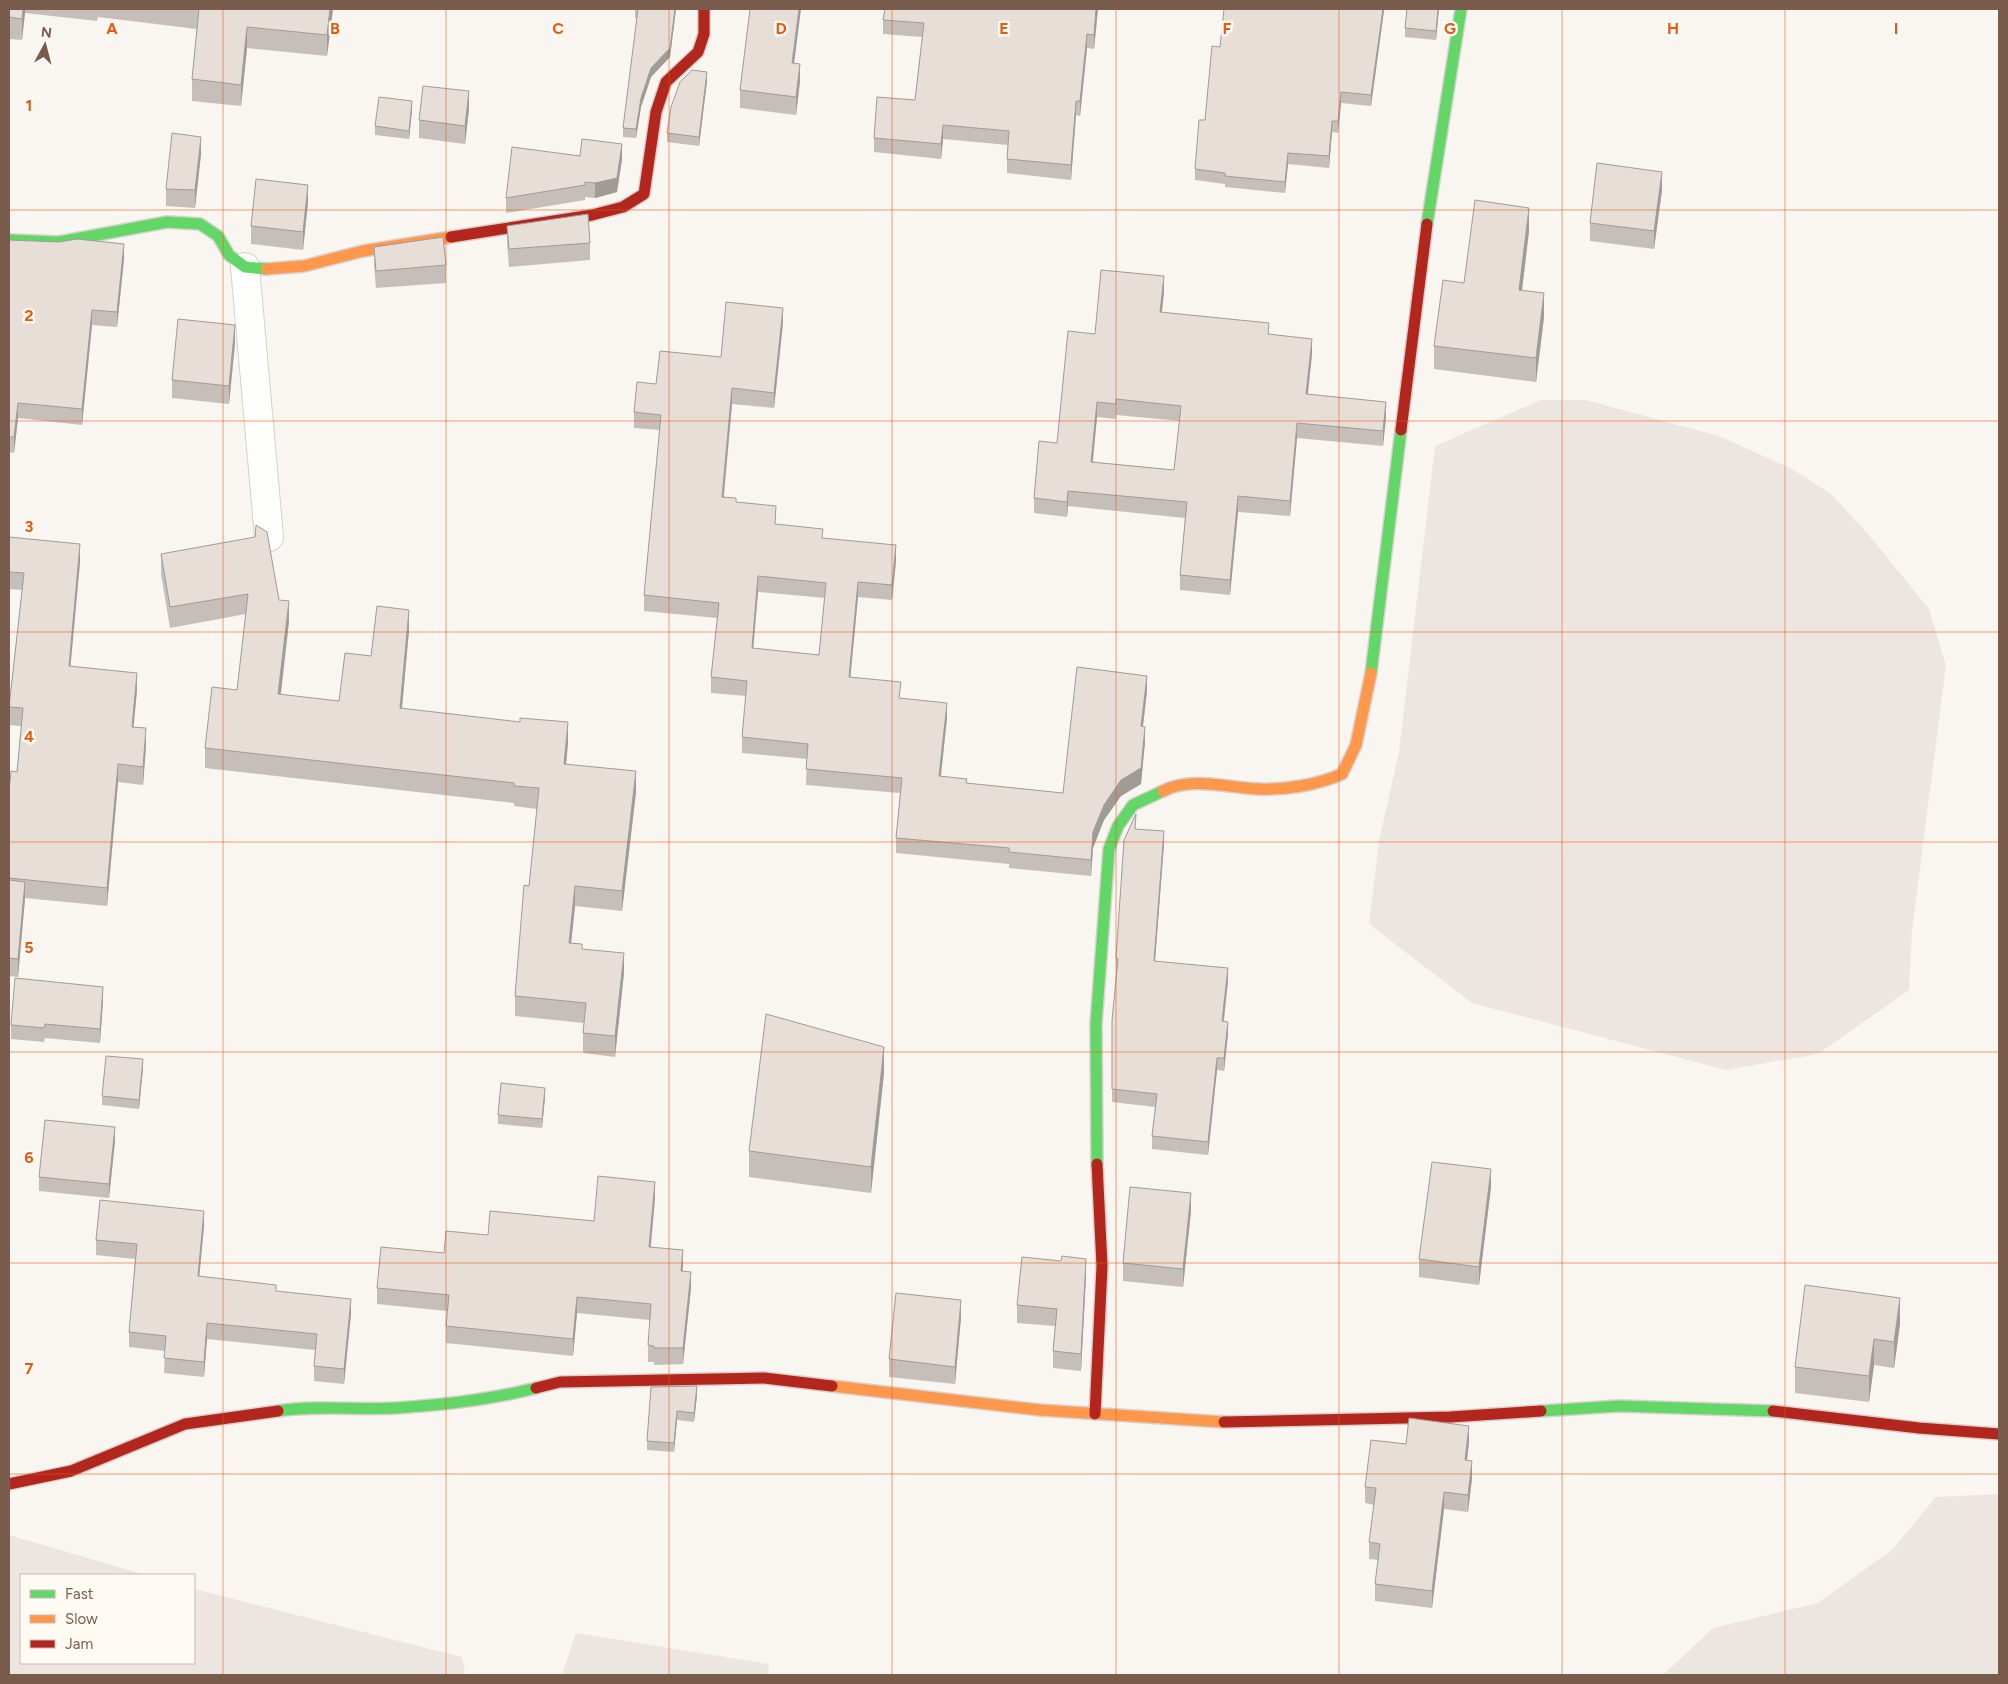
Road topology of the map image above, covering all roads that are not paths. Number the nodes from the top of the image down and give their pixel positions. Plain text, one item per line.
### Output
1 (704, 9) edge
2 (1461, 9) edge
3 (9, 240) edge
4 (245, 267) junction
5 (269, 536) edge
6 (1095, 1414) junction
7 (1999, 1434) edge
8 (9, 1484) edge

1 - 4 street
2 - 6 street
3 - 4 street
4 - 5 street
6 - 7 street
6 - 8 street

